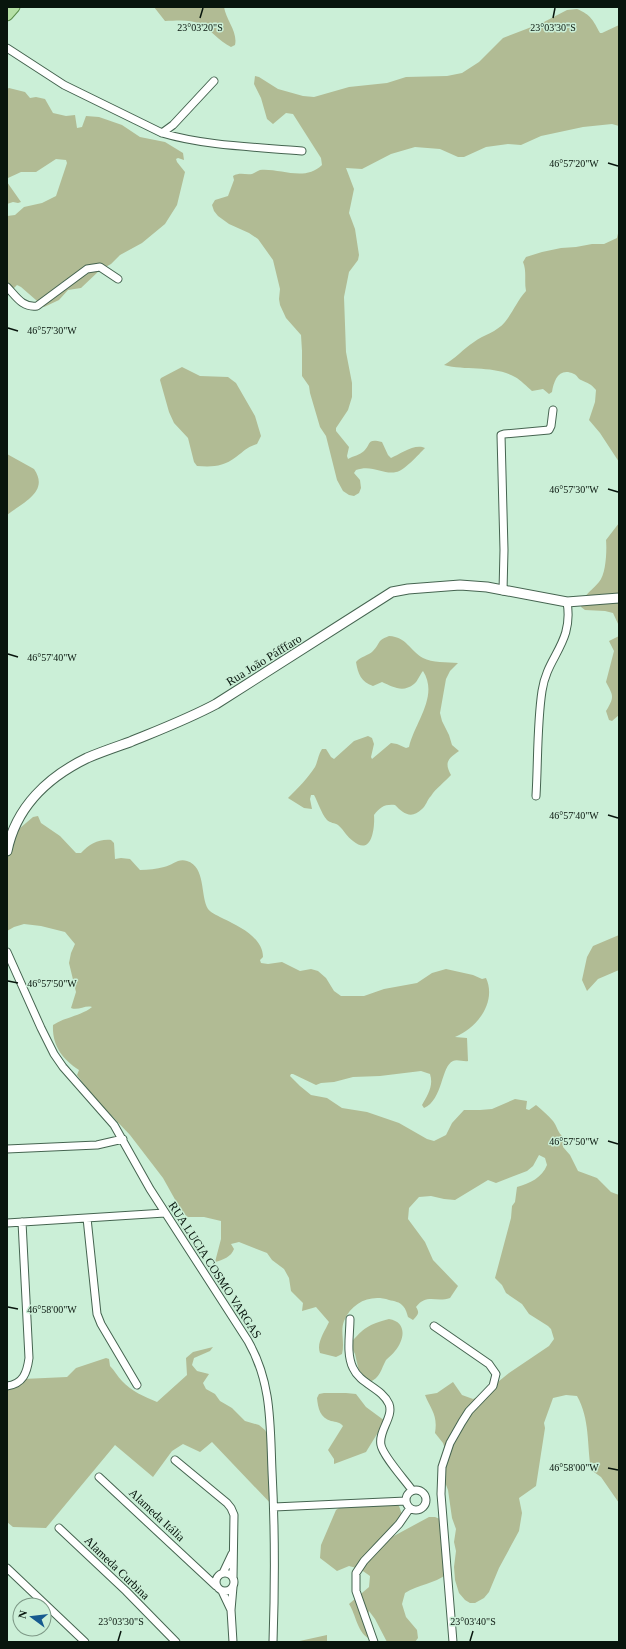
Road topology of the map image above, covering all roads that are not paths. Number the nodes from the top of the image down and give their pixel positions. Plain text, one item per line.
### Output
1 (14, 7) edge
2 (7, 15) edge
3 (7, 48) edge
4 (214, 81) dead end
5 (162, 133) junction
6 (302, 151) dead end
7 (118, 279) dead end
8 (7, 287) edge
9 (553, 410) dead end
10 (503, 591) junction
11 (619, 598) edge
12 (567, 602) junction
13 (536, 796) dead end
14 (7, 851) edge
15 (7, 952) edge
16 (123, 1139) junction
17 (7, 1150) edge
18 (165, 1213) junction
19 (87, 1218) junction
20 (22, 1222) junction
21 (7, 1223) edge
22 (350, 1319) dead end
23 (434, 1326) dead end
24 (137, 1385) dead end
25 (7, 1386) edge
26 (176, 1460) dead end
27 (99, 1477) dead end
28 (412, 1490) junction
29 (441, 1494) junction
30 (427, 1497) junction
31 (406, 1501) junction
32 (274, 1506) junction
33 (410, 1508) junction
34 (59, 1528) dead end
35 (233, 1552) junction
36 (7, 1568) edge
37 (199, 1570) junction
38 (220, 1575) junction
39 (233, 1578) junction
40 (233, 1587) junction
41 (219, 1589) junction
42 (231, 1610) junction
43 (232, 1641) edge
44 (85, 1642) edge
45 (176, 1642) edge
46 (273, 1642) edge
47 (374, 1642) edge
48 (453, 1642) edge

1 - 2 main road
3 - 5 street
4 - 5 street
5 - 6 street
7 - 8 street
9 - 10 street
10 - 12 street, Rua João Páfffaro
10 - 14 street, Rua João Páfffaro
11 - 12 street, Rua João Páfffaro
12 - 13 street
15 - 16 street, RUA LUCIA COSMO VARGAS
16 - 17 street
16 - 18 street, RUA LUCIA COSMO VARGAS
18 - 19 street
18 - 32 street, RUA LUCIA COSMO VARGAS
19 - 20 street
19 - 24 street
20 - 21 street
20 - 25 street
22 - 28 street
23 - 29 street
26 - 35 street
27 - 37 street, Alameda Itália
28 - 30 street
28 - 31 street
29 - 30 street
29 - 48 street
30 - 33 street
31 - 32 street
31 - 33 street
32 - 46 street, RUA LUCIA COSMO VARGAS
33 - 47 street
34 - 45 street, Alameda Curbina
35 - 38 street
35 - 39 street
36 - 44 street
37 - 38 street, Alameda Itália
37 - 41 street, Alameda Itália
38 - 39 street
38 - 41 street
39 - 40 street
40 - 41 street
40 - 42 street
41 - 42 street
42 - 43 street

